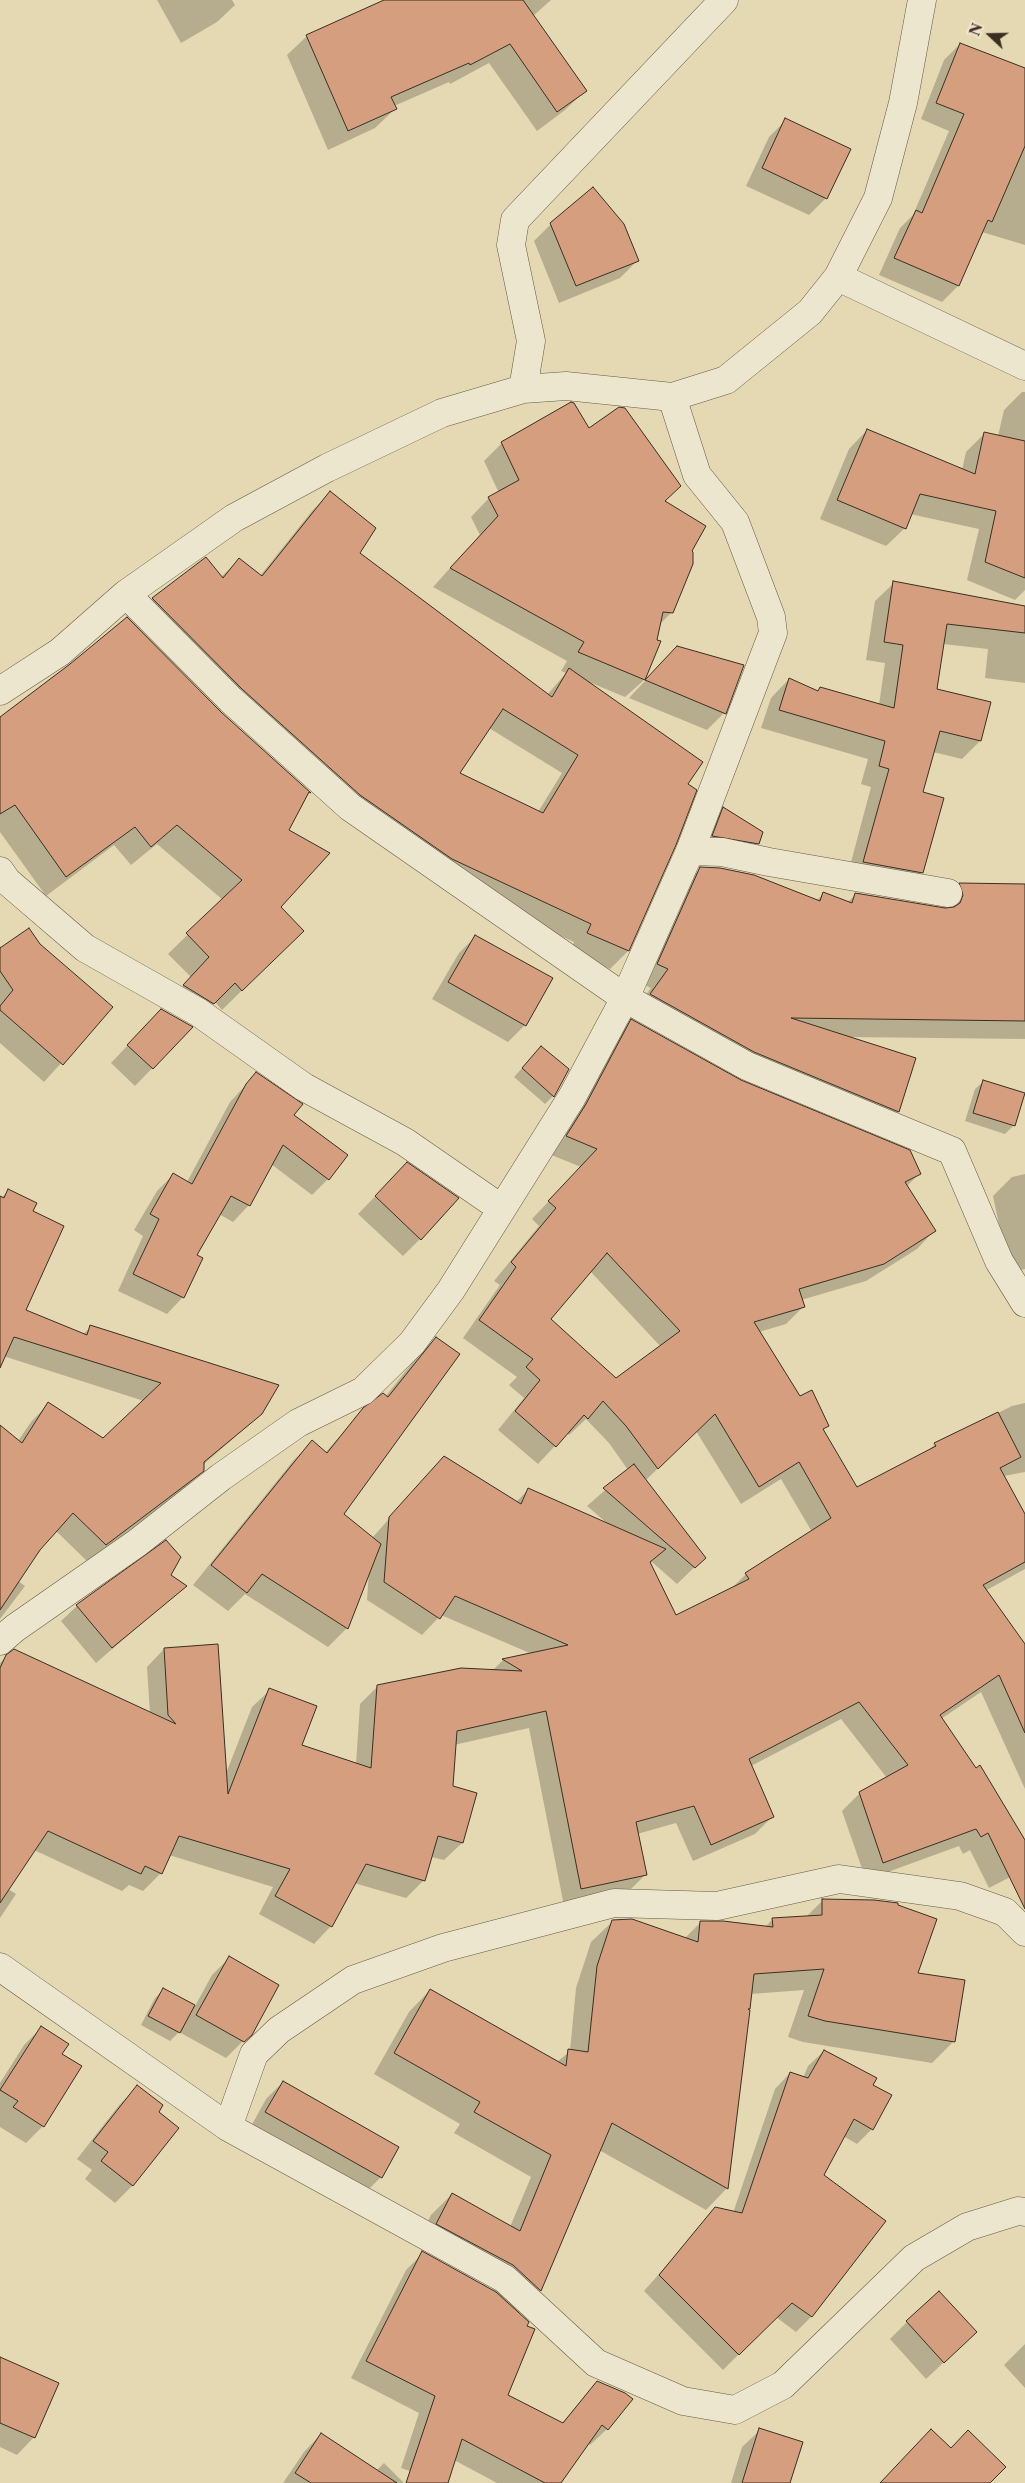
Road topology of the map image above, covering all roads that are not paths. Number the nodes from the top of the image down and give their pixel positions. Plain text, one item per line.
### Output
1 (922, 0) edge
2 (711, 5) edge
3 (838, 277) junction
4 (1025, 366) edge
5 (523, 389) junction
6 (672, 397) junction
7 (126, 594) junction
8 (0, 691) edge
9 (690, 851) junction
10 (0, 871) edge
11 (948, 893) dead end
12 (625, 998) junction
13 (489, 1200) dead end
14 (1025, 1304) edge
15 (0, 1641) edge
16 (1025, 1932) edge
17 (0, 1967) edge
18 (228, 2127) junction
19 (1025, 2212) edge

1 - 3 street
2 - 5 street
3 - 4 street
3 - 6 street
5 - 6 street
5 - 7 street
6 - 9 street
7 - 8 street
7 - 12 street
9 - 11 street
9 - 12 street
10 - 13 street
12 - 14 street
12 - 15 street
16 - 18 street
17 - 18 street
18 - 19 street

